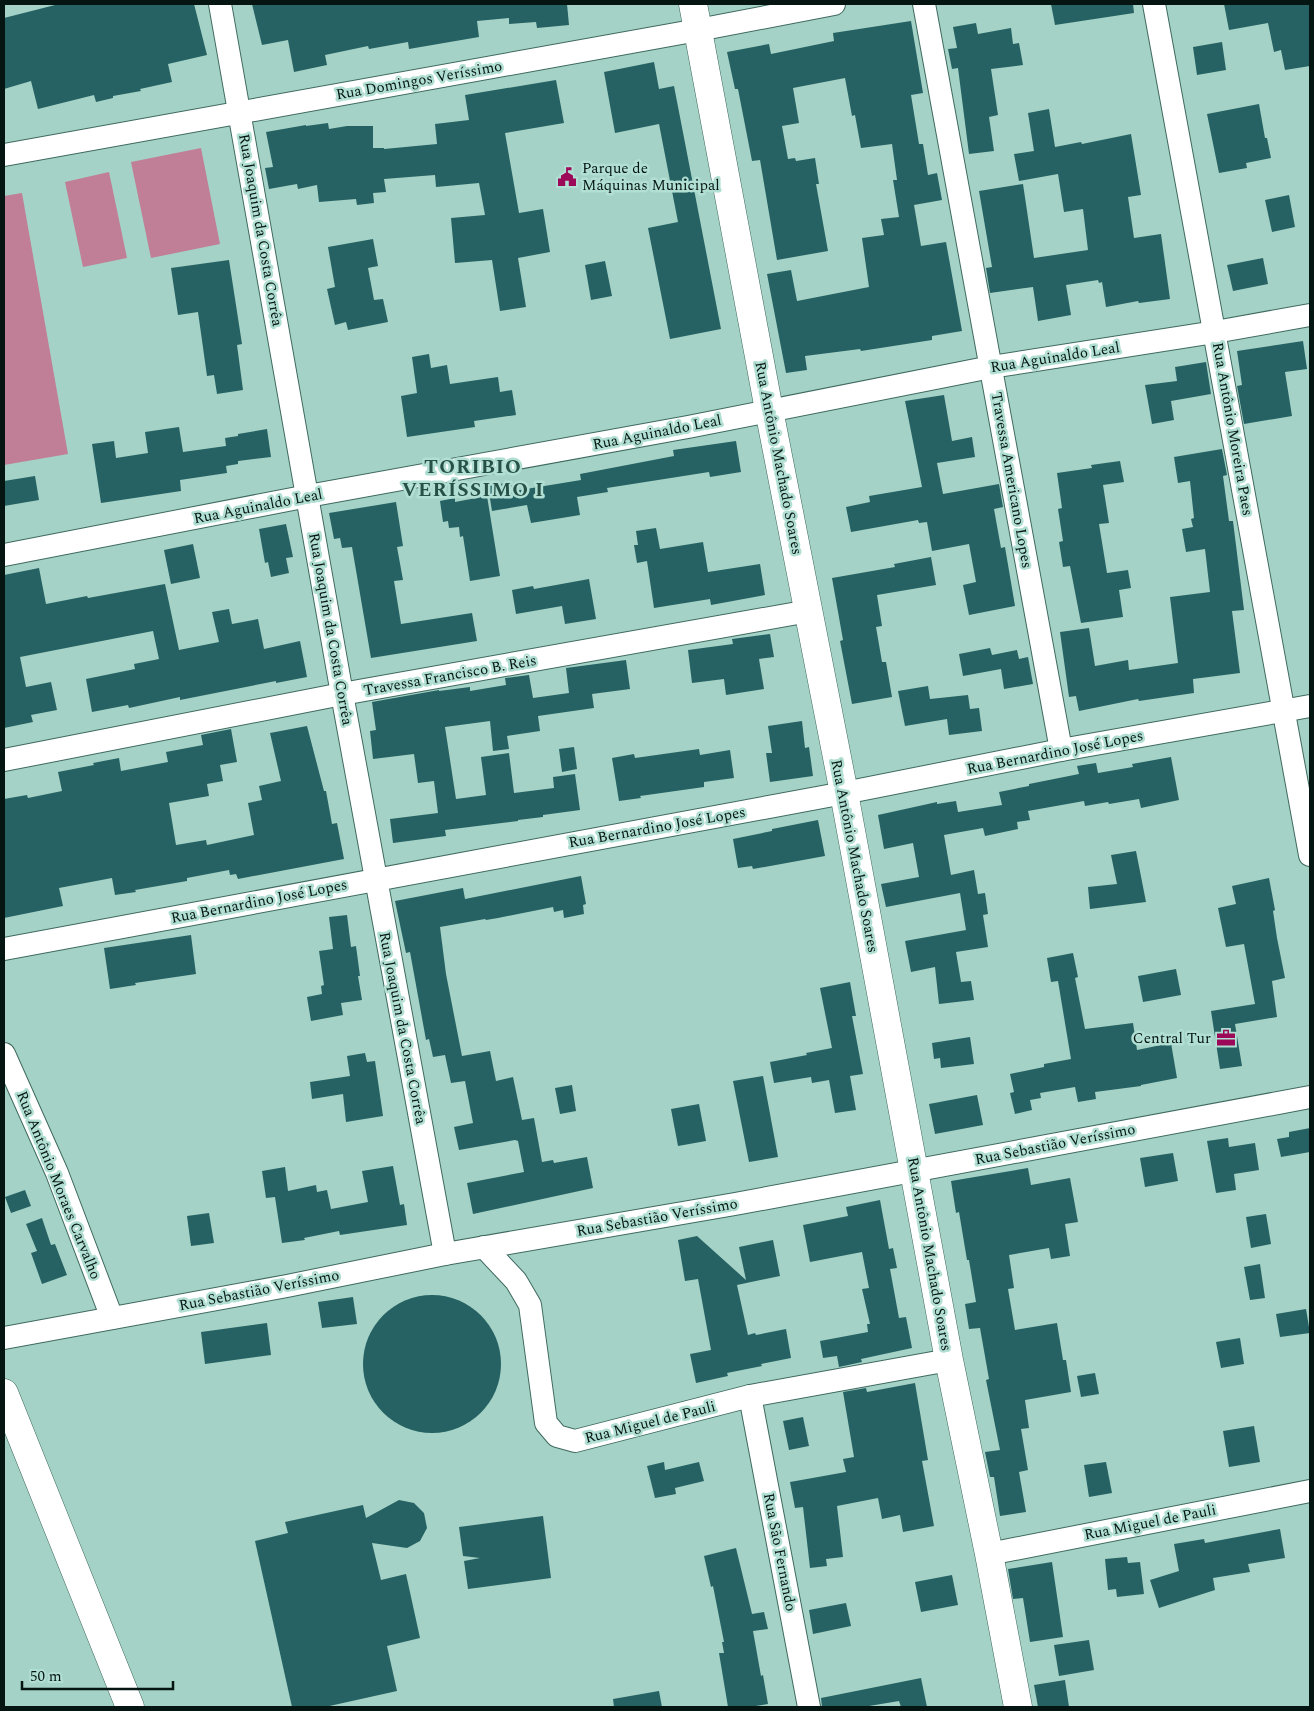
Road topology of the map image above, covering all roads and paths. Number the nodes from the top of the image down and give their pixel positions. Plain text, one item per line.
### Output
1 (220, 4) edge
2 (693, 4) edge
3 (834, 4) edge
4 (924, 4) edge
5 (1154, 4) edge
6 (698, 30) junction
7 (239, 112) junction
8 (4, 155) edge
9 (1310, 315) edge
10 (1215, 332) junction
11 (991, 367) junction
12 (769, 410) junction
13 (308, 496) junction
14 (4, 555) edge
15 (809, 611) junction
16 (342, 694) junction
17 (1310, 706) edge
18 (1283, 710) junction
19 (1061, 750) junction
20 (4, 760) edge
21 (844, 793) junction
22 (1310, 855) edge
23 (376, 879) junction
24 (4, 949) edge
25 (4, 1054) edge
26 (1310, 1097) edge
27 (915, 1171) junction
28 (484, 1247) junction
29 (445, 1254) junction
30 (112, 1318) junction
31 (4, 1338) edge
32 (949, 1360) junction
33 (4, 1393) edge
34 (750, 1396) junction
35 (1310, 1491) edge
36 (989, 1554) junction
37 (130, 1707) edge
38 (809, 1707) edge
39 (1018, 1707) edge

1 - 7 street, Rua Joaquim da Costa Corrêa
2 - 6 street, Rua Antônio Machado Soares
3 - 6 street, Rua Domingos Veríssimo
4 - 11 street, Travessa Americano Lopes
5 - 10 street, Rua Antônio Moreira Paes
6 - 7 street, Rua Domingos Veríssimo
6 - 12 street, Rua Antônio Machado Soares
7 - 8 street, Rua Domingos Veríssimo
7 - 13 street, Rua Joaquim da Costa Corrêa
9 - 10 street, Rua Aguinaldo Leal
10 - 11 street, Rua Aguinaldo Leal
10 - 18 street, Rua Antônio Moreira Paes
11 - 12 street, Rua Aguinaldo Leal
11 - 19 street, Travessa Americano Lopes
12 - 13 street, Rua Aguinaldo Leal
12 - 15 street, Rua Antônio Machado Soares
13 - 14 street, Rua Aguinaldo Leal
13 - 16 street, Rua Joaquim da Costa Corrêa
15 - 16 street, Travessa Francisco B. Reis
15 - 21 street, Rua Antônio Machado Soares
16 - 20 street, Travessa Francisco B. Reis
16 - 23 street, Rua Joaquim da Costa Corrêa
17 - 18 street, Rua Bernardino José Lopes
18 - 19 street, Rua Bernardino José Lopes
18 - 22 street, Rua Antônio Moreira Paes
19 - 21 street, Rua Bernardino José Lopes
21 - 23 street, Rua Bernardino José Lopes
21 - 27 street, Rua Antônio Machado Soares
23 - 24 street, Rua Bernardino José Lopes
23 - 29 street, Rua Joaquim da Costa Corrêa
25 - 30 street, Rua Antônio Moraes Carvalho
26 - 27 street, Rua Sebastião Veríssimo
27 - 28 street, Rua Sebastião Veríssimo
27 - 32 street, Rua Antônio Machado Soares
28 - 29 street, Rua Sebastião Veríssimo
28 - 34 street, Rua Miguel de Pauli
29 - 30 street, Rua Sebastião Veríssimo
30 - 31 street, Rua Sebastião Veríssimo
32 - 34 street, Rua Miguel de Pauli
32 - 36 street, Rua Antônio Machado Soares
33 - 37 street
34 - 38 street, Rua São Fernando
35 - 36 street, Rua Miguel de Pauli
36 - 39 street, Rua Antônio Machado Soares

